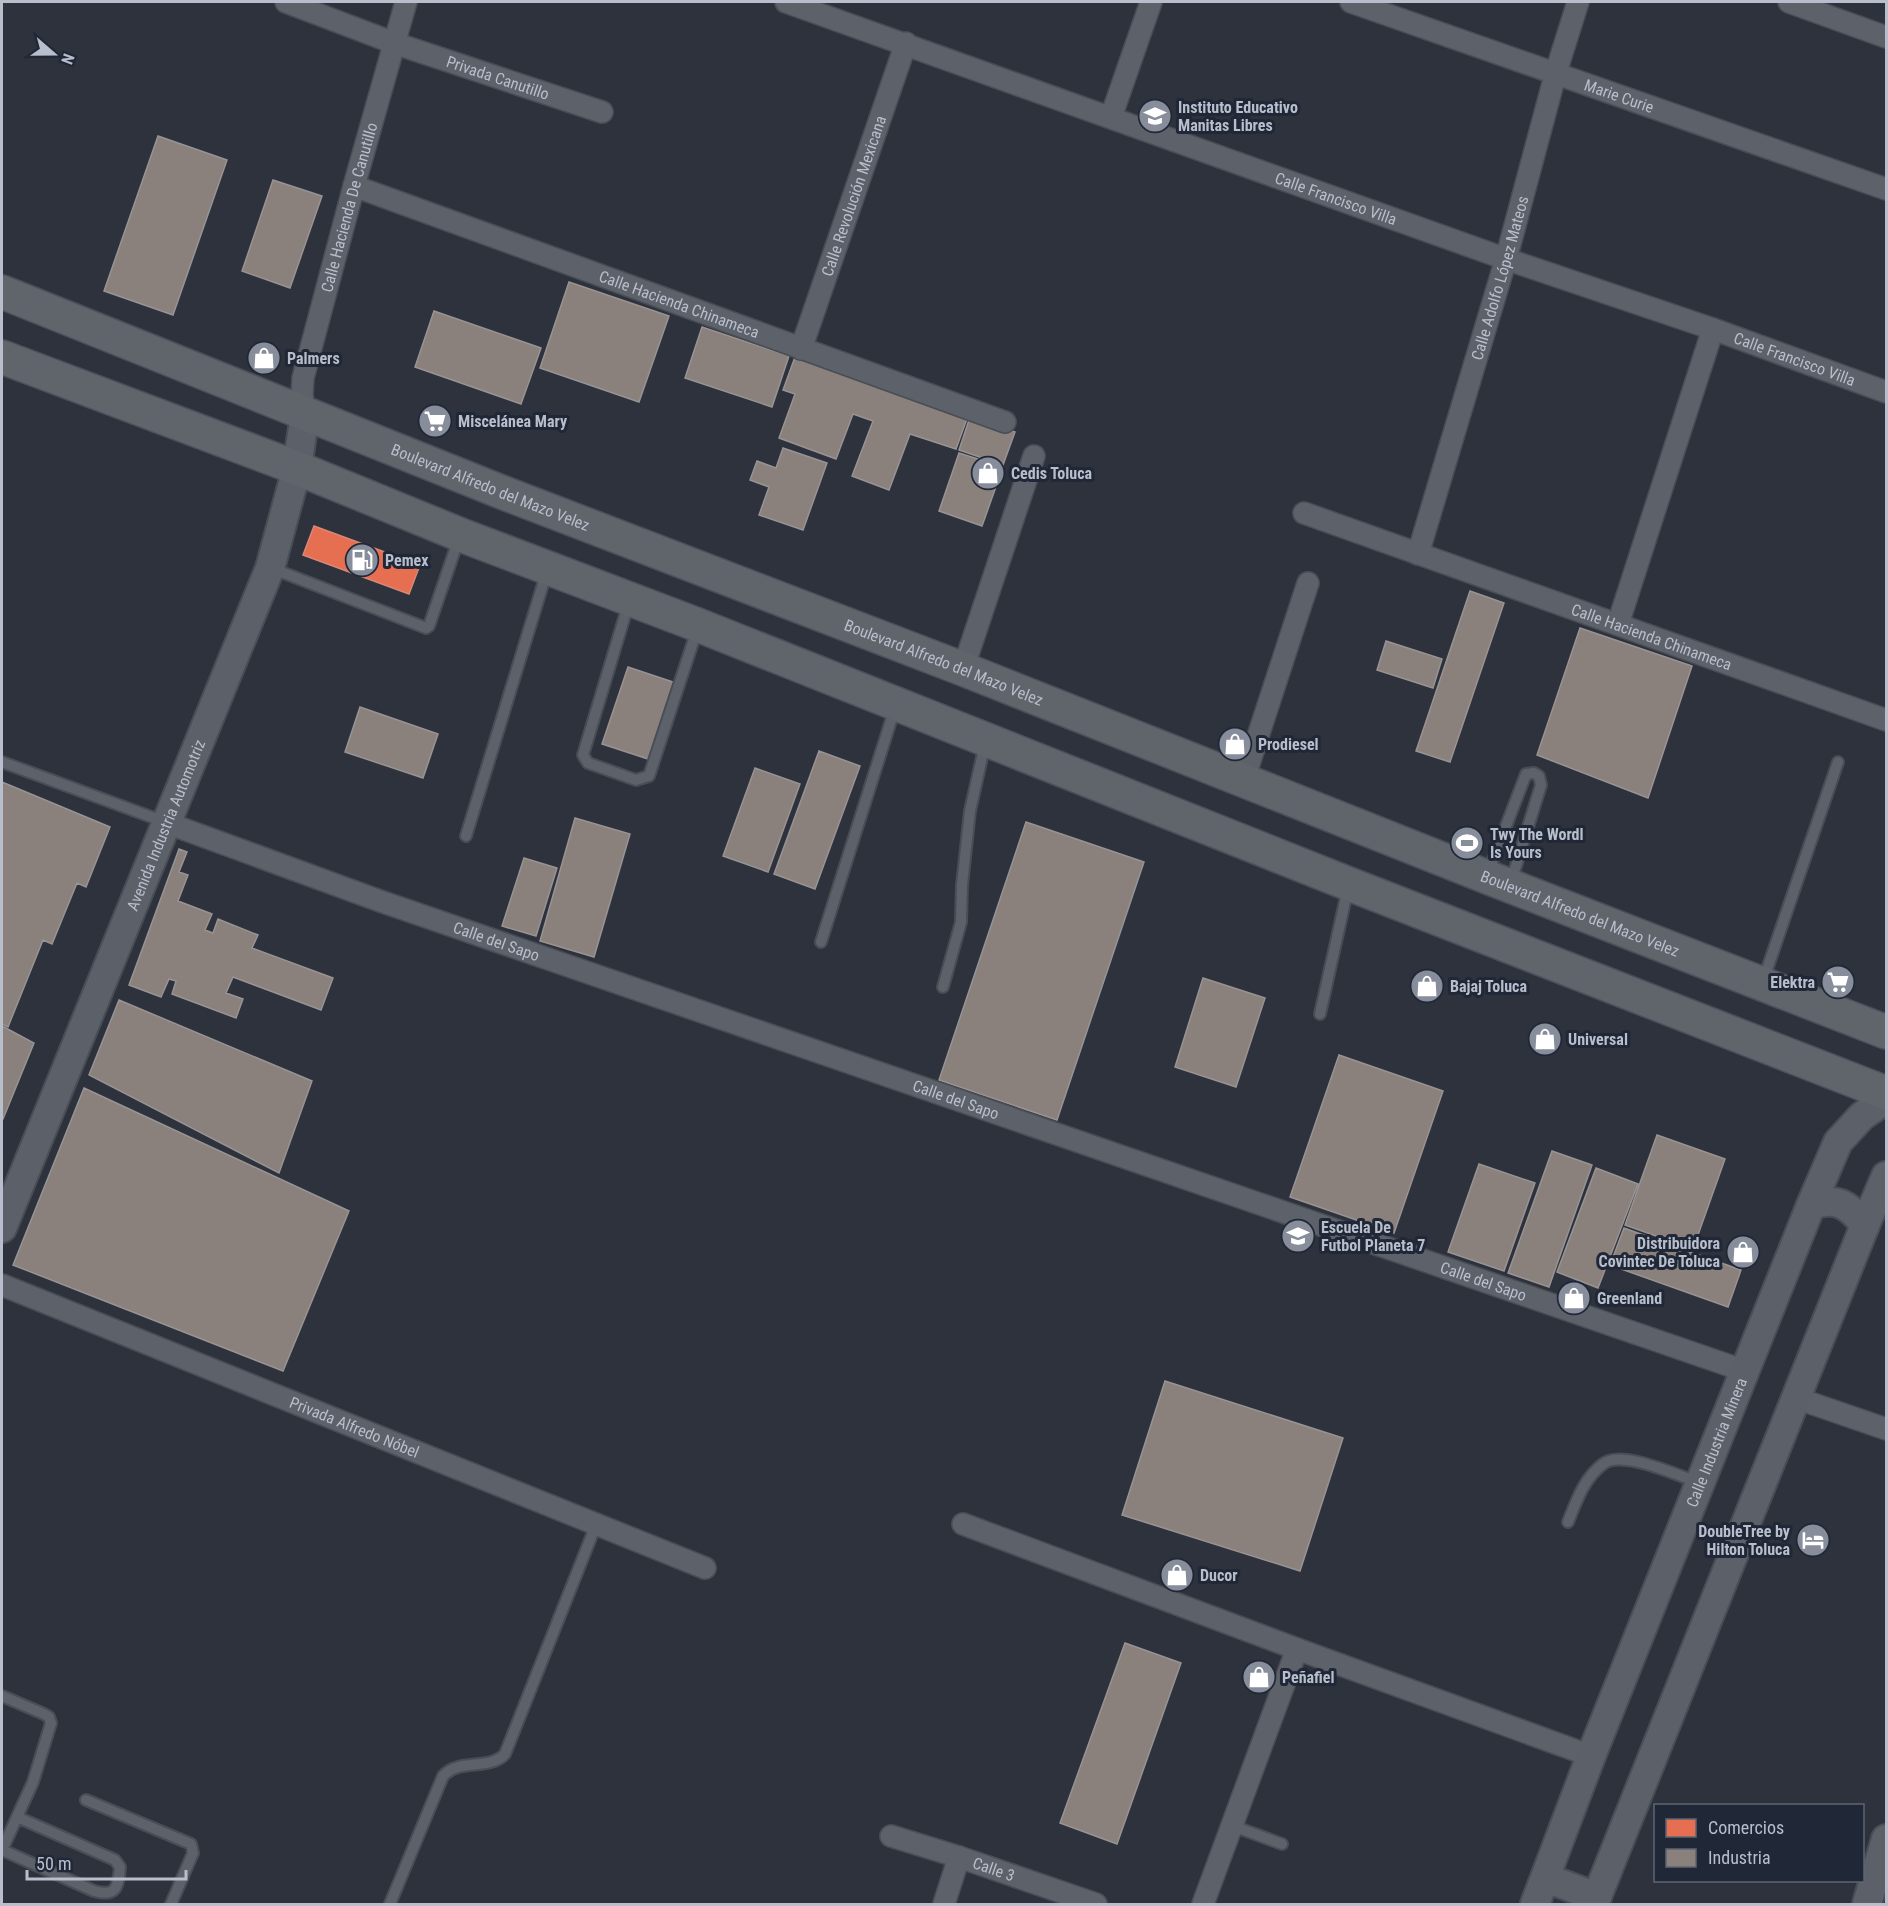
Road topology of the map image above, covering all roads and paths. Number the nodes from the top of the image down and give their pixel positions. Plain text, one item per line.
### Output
1 (286, 2) edge
2 (406, 2) edge
3 (786, 2) edge
4 (1151, 2) edge
5 (1352, 2) edge
6 (1578, 2) edge
7 (1789, 2) edge
8 (1887, 37) edge
9 (394, 43) junction
10 (906, 43) junction
11 (1556, 72) junction
12 (602, 112) dead end
13 (1112, 117) junction
14 (354, 186) junction
15 (1887, 189) edge
16 (1506, 259) junction
17 (2, 292) edge
18 (1713, 329) junction
19 (801, 349) junction
20 (2, 357) edge
21 (1887, 392) edge
22 (305, 414) junction
23 (1005, 422) dead end
24 (1034, 456) dead end
25 (297, 468) junction
26 (1304, 513) dead end
27 (460, 535) junction
28 (1418, 554) junction
29 (270, 568) junction
30 (548, 568) junction
31 (1308, 583) dead end
32 (630, 599) junction
33 (1618, 624) junction
34 (698, 625) junction
35 (963, 669) junction
36 (896, 705) junction
37 (1887, 720) edge
38 (986, 741) junction
39 (2, 762) edge
40 (1838, 762) dead end
41 (1244, 779) junction
42 (167, 823) junction
43 (466, 836) dead end
44 (1498, 881) junction
45 (1349, 884) junction
46 (821, 942) dead end
47 (1762, 985) junction
48 (943, 987) dead end
49 (1320, 1014) dead end
50 (1887, 1032) edge
51 (1887, 1093) edge
52 (1887, 1099) edge
53 (1887, 1176) edge
54 (1811, 1205) junction
55 (1865, 1225) junction
56 (2, 1228) edge
57 (2, 1286) edge
58 (1745, 1371) junction
59 (1796, 1398) junction
60 (1887, 1429) edge
61 (1700, 1483) junction
62 (1568, 1522) dead end
63 (963, 1524) dead end
64 (596, 1525) junction
65 (705, 1568) dead end
66 (1298, 1649) junction
67 (2, 1696) edge
68 (1591, 1756) junction
69 (86, 1800) dead end
70 (17, 1817) junction
71 (1233, 1826) junction
72 (891, 1836) dead end
73 (1887, 1839) edge
74 (1281, 1844) dead end
75 (2, 1850) edge
76 (959, 1857) junction
77 (1546, 1878) junction
78 (1595, 1901) edge
79 (171, 1905) edge
80 (390, 1905) edge
81 (944, 1905) edge
82 (1096, 1905) edge
83 (1203, 1905) edge
84 (1535, 1905) edge
85 (1867, 1905) edge

1 - 9 street, Privada Canutillo
2 - 9 street, Calle Hacienda De Canutillo
3 - 10 street, Calle Francisco Villa
4 - 13 street
5 - 11 street, Marie Curie
6 - 11 street, Calle Adolfo López Mateos
7 - 8 street
9 - 12 street, Privada Canutillo
9 - 14 street, Calle Hacienda De Canutillo
10 - 13 street, Calle Francisco Villa
10 - 19 street, Calle Revolución Mexicana
11 - 15 street, Marie Curie
11 - 16 street, Calle Adolfo López Mateos
13 - 16 street, Calle Francisco Villa
14 - 19 street, Calle Hacienda Chinameca
14 - 22 street, Calle Hacienda De Canutillo
16 - 18 street, Calle Francisco Villa
16 - 28 street, Calle Adolfo López Mateos
17 - 22 main road, Boulevard Alfredo del Mazo Velez
18 - 21 street, Calle Francisco Villa
18 - 33 street
19 - 23 street, Calle Hacienda Chinameca
20 - 25 main road
22 - 25 main road, Avenida Industria Automotriz
22 - 35 main road, Boulevard Alfredo del Mazo Velez
24 - 35 street
25 - 27 main road
25 - 29 main road, Avenida Industria Automotriz
26 - 28 street, Calle Hacienda Chinameca
27 - 29 lane
27 - 30 main road
28 - 33 street, Calle Hacienda Chinameca
29 - 42 main road, Avenida Industria Automotriz
30 - 32 main road
30 - 43 lane
31 - 41 street
32 - 34 main road
32 - 34 lane
33 - 37 street, Calle Hacienda Chinameca
34 - 36 main road
35 - 41 main road, Boulevard Alfredo del Mazo Velez
36 - 38 main road
36 - 46 lane
38 - 45 main road
38 - 48 lane
39 - 42 lane
40 - 47 lane
41 - 44 main road, Boulevard Alfredo del Mazo Velez
42 - 56 main road, Avenida Industria Automotriz
42 - 58 street, Calle del Sapo
44 - 44 lane
44 - 47 main road, Boulevard Alfredo del Mazo Velez
45 - 49 lane
45 - 51 main road
47 - 50 main road, Boulevard Alfredo del Mazo Velez
52 - 54 main road, Calle Industria Minera
53 - 55 main road
54 - 55 main road
54 - 58 main road, Calle Industria Minera
55 - 59 main road
57 - 64 street, Privada Alfredo Nóbel
58 - 61 main road, Calle Industria Minera
59 - 60 street
59 - 78 main road
61 - 62 lane
61 - 68 main road, Calle Industria Minera
63 - 66 street
64 - 65 street, Privada Alfredo Nóbel
64 - 80 lane
66 - 68 street
66 - 71 street
67 - 70 lane
68 - 77 main road, Calle Industria Minera
69 - 79 lane
70 - 75 lane
70 - 75 lane
71 - 74 lane
71 - 83 street
72 - 76 street, Calle 3
73 - 85 main road
76 - 81 street
76 - 82 street, Calle 3
77 - 78 main road
77 - 84 main road, Calle Industria Minera

